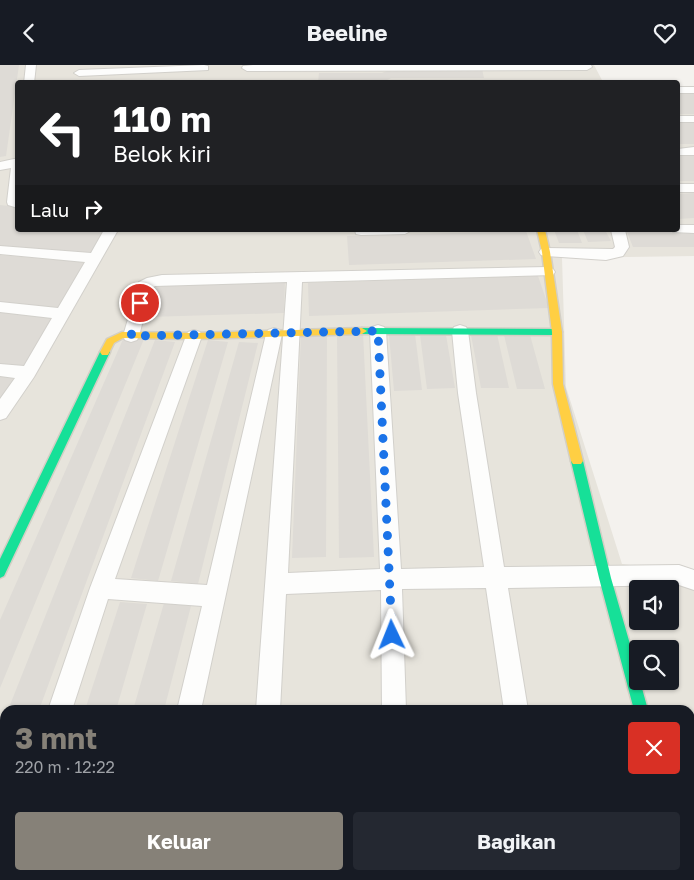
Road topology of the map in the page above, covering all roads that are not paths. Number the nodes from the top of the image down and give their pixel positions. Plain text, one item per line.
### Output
1 (31, 65) edge
2 (205, 67) edge
3 (587, 67) dead end
4 (246, 68) dead end
5 (490, 69) edge
6 (79, 73) dead end
7 (29, 80) edge
8 (198, 80) edge
9 (680, 90) edge
10 (694, 90) edge
11 (680, 119) edge
12 (694, 119) edge
13 (694, 151) edge
14 (680, 152) edge
15 (15, 163) edge
16 (0, 166) edge
17 (680, 188) edge
18 (694, 188) edge
19 (680, 229) edge
20 (694, 229) edge
21 (110, 232) edge
22 (541, 232) edge
23 (618, 232) edge
24 (0, 250) edge
25 (546, 252) junction
26 (96, 258) junction
27 (548, 272) junction
28 (295, 276) junction
29 (0, 307) edge
30 (62, 314) junction
31 (378, 331) junction
32 (460, 331) junction
33 (558, 332) junction
34 (274, 333) junction
35 (294, 333) junction
36 (131, 336) junction
37 (194, 336) junction
38 (0, 370) edge
39 (28, 373) junction
40 (0, 413) edge
41 (0, 572) edge
42 (496, 578) junction
43 (605, 578) junction
44 (391, 579) junction
45 (694, 580) edge
46 (276, 584) junction
47 (101, 588) junction
48 (214, 595) junction
49 (62, 705) edge
50 (190, 705) edge
51 (268, 705) edge
52 (394, 705) edge
53 (515, 705) edge
54 (640, 705) edge

1 - 7 street
2 - 6 street
2 - 8 street
3 - 5 street
4 - 5 street
9 - 10 street
11 - 12 street
13 - 14 street
15 - 16 street
17 - 18 street
19 - 20 street
21 - 26 street
22 - 25 street
23 - 25 street
24 - 26 street
25 - 27 street
26 - 30 street
27 - 28 street
27 - 33 street
28 - 35 street
28 - 36 street
29 - 30 street
30 - 39 street
31 - 32 street
31 - 35 street
31 - 44 street
32 - 33 street
32 - 42 street
33 - 43 street
34 - 35 street
34 - 37 street
34 - 48 street
35 - 46 street
36 - 37 street
36 - 41 street
37 - 47 street
38 - 39 street
39 - 40 street
42 - 43 street
42 - 44 street
42 - 53 street
43 - 45 street
43 - 54 street
44 - 46 street
44 - 52 street
46 - 51 street
47 - 48 street
47 - 49 street
48 - 50 street

